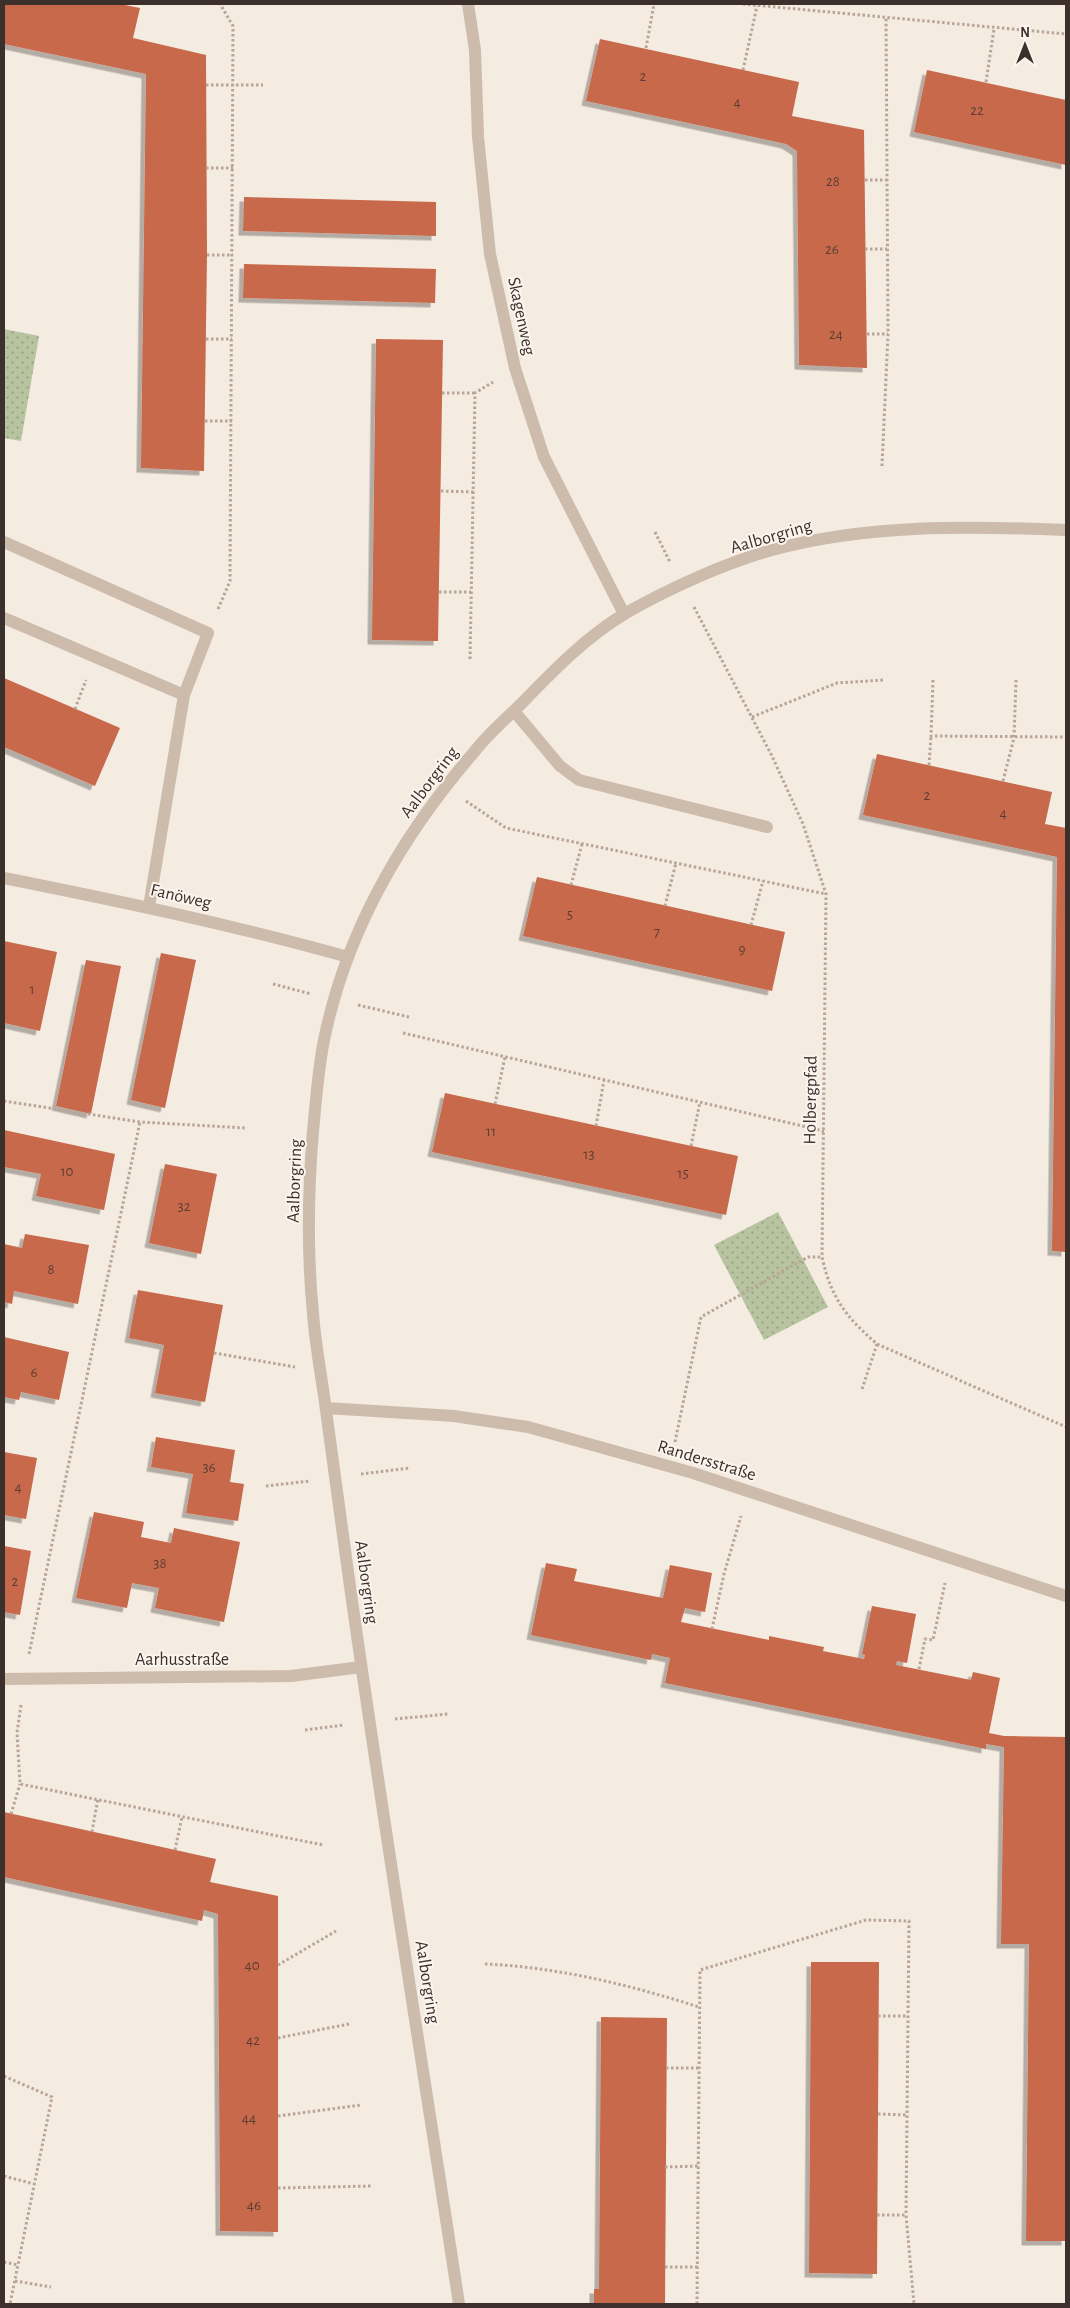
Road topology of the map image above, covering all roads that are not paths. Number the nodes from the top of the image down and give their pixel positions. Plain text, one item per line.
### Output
1 (468, 4) edge
2 (1066, 530) edge
3 (4, 542) edge
4 (624, 614) junction
5 (4, 618) edge
6 (184, 695) junction
7 (514, 711) junction
8 (767, 827) dead end
9 (4, 878) edge
10 (149, 907) junction
11 (348, 956) junction
12 (326, 1408) junction
13 (1066, 1596) edge
14 (361, 1667) junction
15 (4, 1679) edge
16 (459, 2304) edge

1 - 4 street, Skagenweg
2 - 4 street, Aalborgring
3 - 6 street
4 - 7 street, Aalborgring
5 - 6 street
6 - 10 street
7 - 8 street
7 - 11 street, Aalborgring
9 - 10 street, Fanöweg
10 - 11 street, Fanöweg
11 - 12 street, Aalborgring
12 - 13 street, Randersstraße
12 - 14 street, Aalborgring
14 - 15 street, Aarhusstraße
14 - 16 street, Aalborgring

